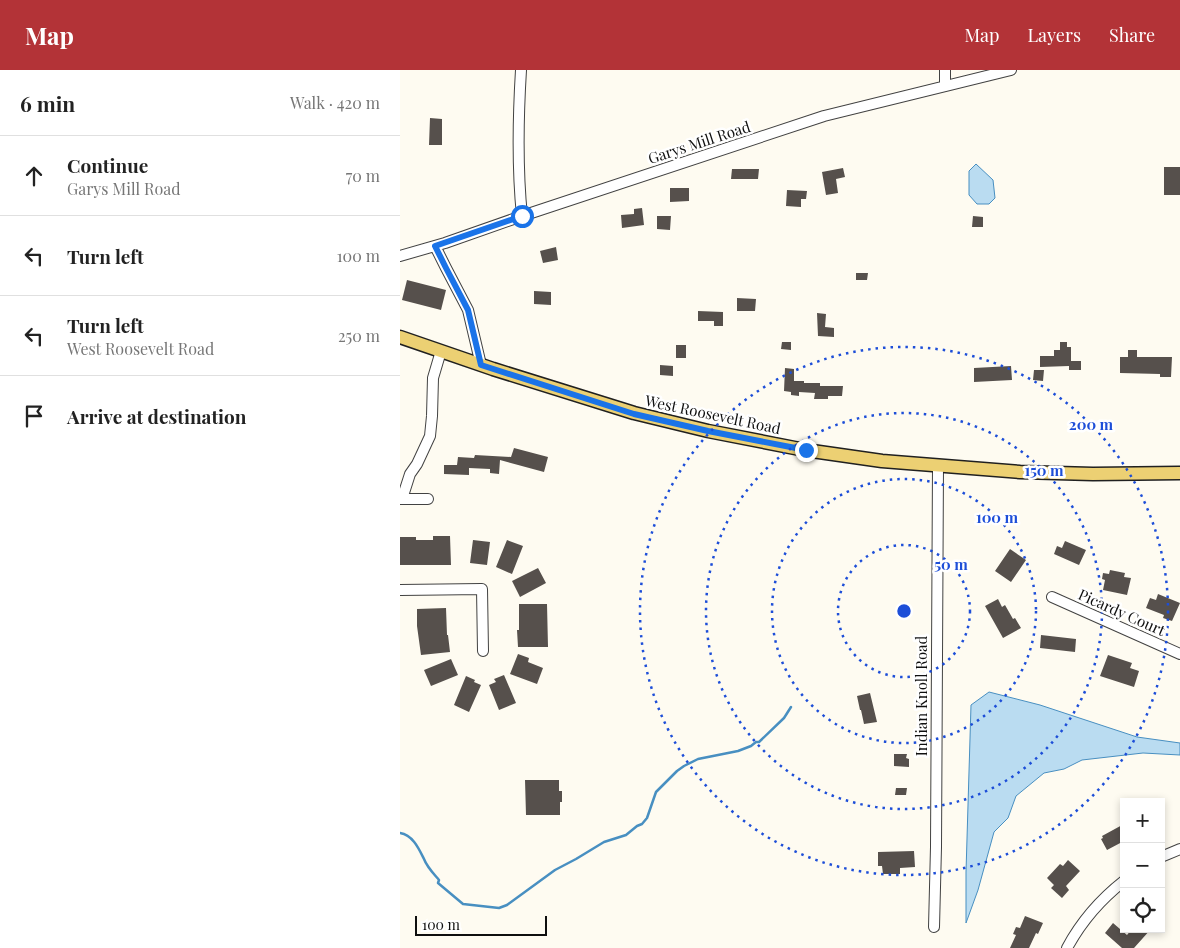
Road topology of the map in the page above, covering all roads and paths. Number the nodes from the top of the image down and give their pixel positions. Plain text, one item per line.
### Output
1 (521, 70) edge
2 (945, 70) edge
3 (1011, 70) edge
4 (945, 86) junction
5 (522, 216) junction
6 (435, 246) junction
7 (400, 256) edge
8 (400, 337) edge
9 (441, 351) junction
10 (481, 365) junction
11 (938, 466) junction
12 (1180, 473) edge
13 (401, 499) edge
14 (428, 499) dead end
15 (400, 590) edge
16 (1052, 597) dead end
17 (483, 651) dead end
18 (1180, 654) edge
19 (1180, 849) edge
20 (1165, 855) edge
21 (1120, 884) edge
22 (934, 927) dead end
23 (1067, 948) edge

1 - 5 street
2 - 4 street
3 - 4 street, Garys Mill Road
4 - 5 street, Garys Mill Road
5 - 6 street, Garys Mill Road
6 - 7 street, Garys Mill Road
6 - 10 street
8 - 9 main road, West Roosevelt Road
9 - 10 main road, West Roosevelt Road
9 - 13 street
10 - 11 main road, West Roosevelt Road
11 - 12 main road, West Roosevelt Road
11 - 22 street, Indian Knoll Road
13 - 14 street
15 - 17 street
16 - 18 street, Picardy Court
19 - 20 street
21 - 23 street

